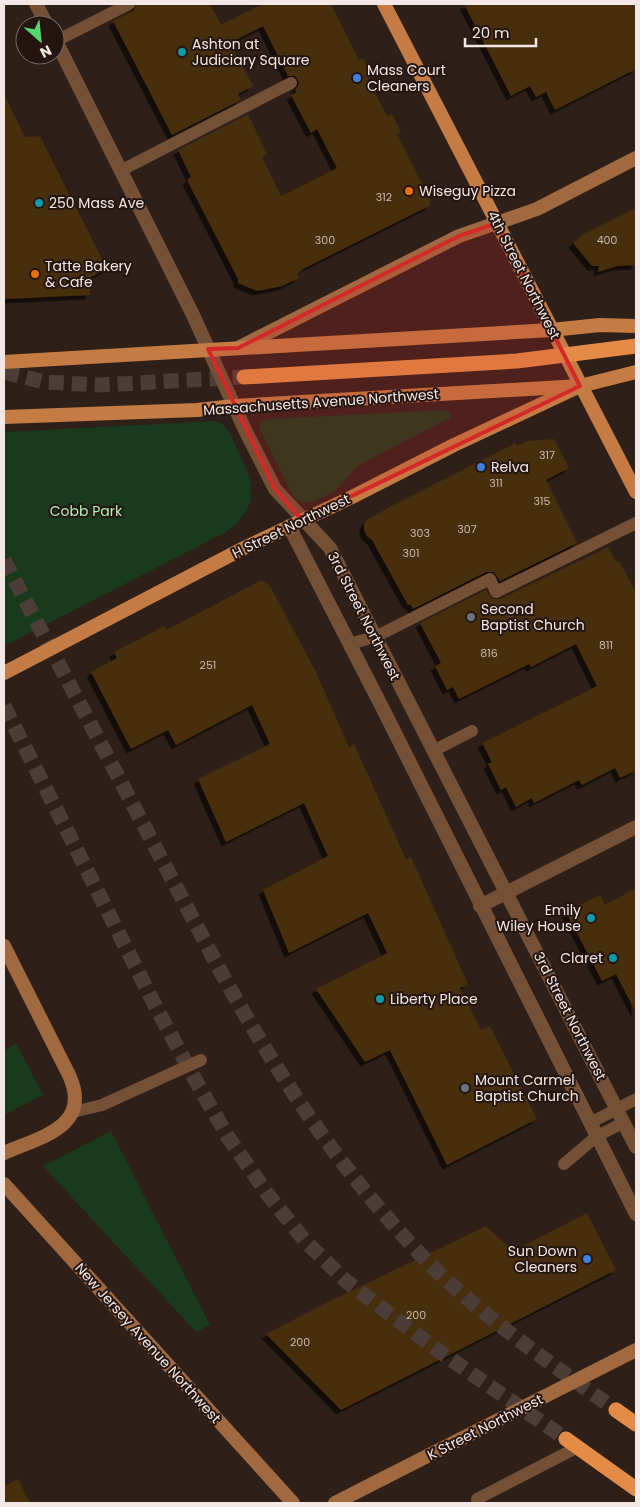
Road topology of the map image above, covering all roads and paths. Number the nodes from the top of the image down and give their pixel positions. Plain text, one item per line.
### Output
1 (129, 4) edge
2 (384, 4) edge
3 (65, 36) edge
4 (65, 58) edge
5 (291, 83) dead end
6 (636, 158) edge
7 (120, 171) junction
8 (497, 223) junction
9 (636, 326) edge
10 (552, 330) junction
11 (636, 346) edge
12 (238, 348) junction
13 (208, 349) junction
14 (564, 355) junction
15 (4, 362) edge
16 (636, 372) edge
17 (244, 377) tunnel mouth
18 (580, 386) junction
19 (234, 406) junction
20 (4, 417) edge
21 (636, 492) edge
22 (302, 520) junction
23 (636, 523) edge
24 (289, 526) junction
25 (375, 637) junction
26 (349, 644) junction
27 (4, 672) edge
28 (472, 731) dead end
29 (433, 751) junction
30 (636, 827) edge
31 (506, 893) junction
32 (480, 906) junction
33 (4, 946) edge
34 (201, 1060) dead end
35 (636, 1099) edge
36 (617, 1109) junction
37 (74, 1112) junction
38 (590, 1123) junction
39 (624, 1123) junction
40 (596, 1136) junction
41 (636, 1147) edge
42 (4, 1153) edge
43 (564, 1164) dead end
44 (4, 1184) edge
45 (636, 1214) edge
46 (636, 1350) edge
47 (616, 1410) tunnel mouth
48 (636, 1424) edge
49 (572, 1443) joint
50 (636, 1489) edge
51 (477, 1499) dead end
52 (293, 1503) edge
53 (335, 1503) edge

1 - 3 lane
2 - 8 main road, 4th Street Northwest
4 - 7 street, 3rd Street Northwest
5 - 7 lane
6 - 8 main road
7 - 13 street, 3rd Street Northwest
8 - 10 main road, 4th Street Northwest
8 - 12 main road
9 - 10 main road
10 - 12 main road
10 - 14 main road, 4th Street Northwest
11 - 14 highway
12 - 13 main road
13 - 15 main road
13 - 19 street, 3rd Street Northwest
14 - 17 highway
14 - 18 main road, 4th Street Northwest
16 - 18 main road, Massachusetts Avenue Northwest
18 - 19 main road, Massachusetts Avenue Northwest
18 - 21 main road, 4th Street Northwest
18 - 22 main road, H Street Northwest
19 - 20 main road, Massachusetts Avenue Northwest
19 - 22 street, 3rd Street Northwest
22 - 24 main road, H Street Northwest
22 - 25 street, 3rd Street Northwest
23 - 25 lane
24 - 26 street, 3rd Street Northwest
24 - 27 main road, H Street Northwest
25 - 26 lane
25 - 29 street, 3rd Street Northwest
26 - 32 street, 3rd Street Northwest
28 - 29 lane
29 - 31 street, 3rd Street Northwest
30 - 31 street
31 - 32 street
31 - 36 street, 3rd Street Northwest
32 - 38 street, 3rd Street Northwest
33 - 37 main road
34 - 37 lane
35 - 36 lane
36 - 38 lane
36 - 39 street, 3rd Street Northwest
37 - 42 main road
38 - 40 street, 3rd Street Northwest
39 - 40 lane
39 - 41 street, 3rd Street Northwest
40 - 43 lane
40 - 45 street, 3rd Street Northwest
44 - 52 main road, New Jersey Avenue Northwest
46 - 53 main road, K Street Northwest, bridge
47 - 48 highway
49 - 50 highway
49 - 51 lane

